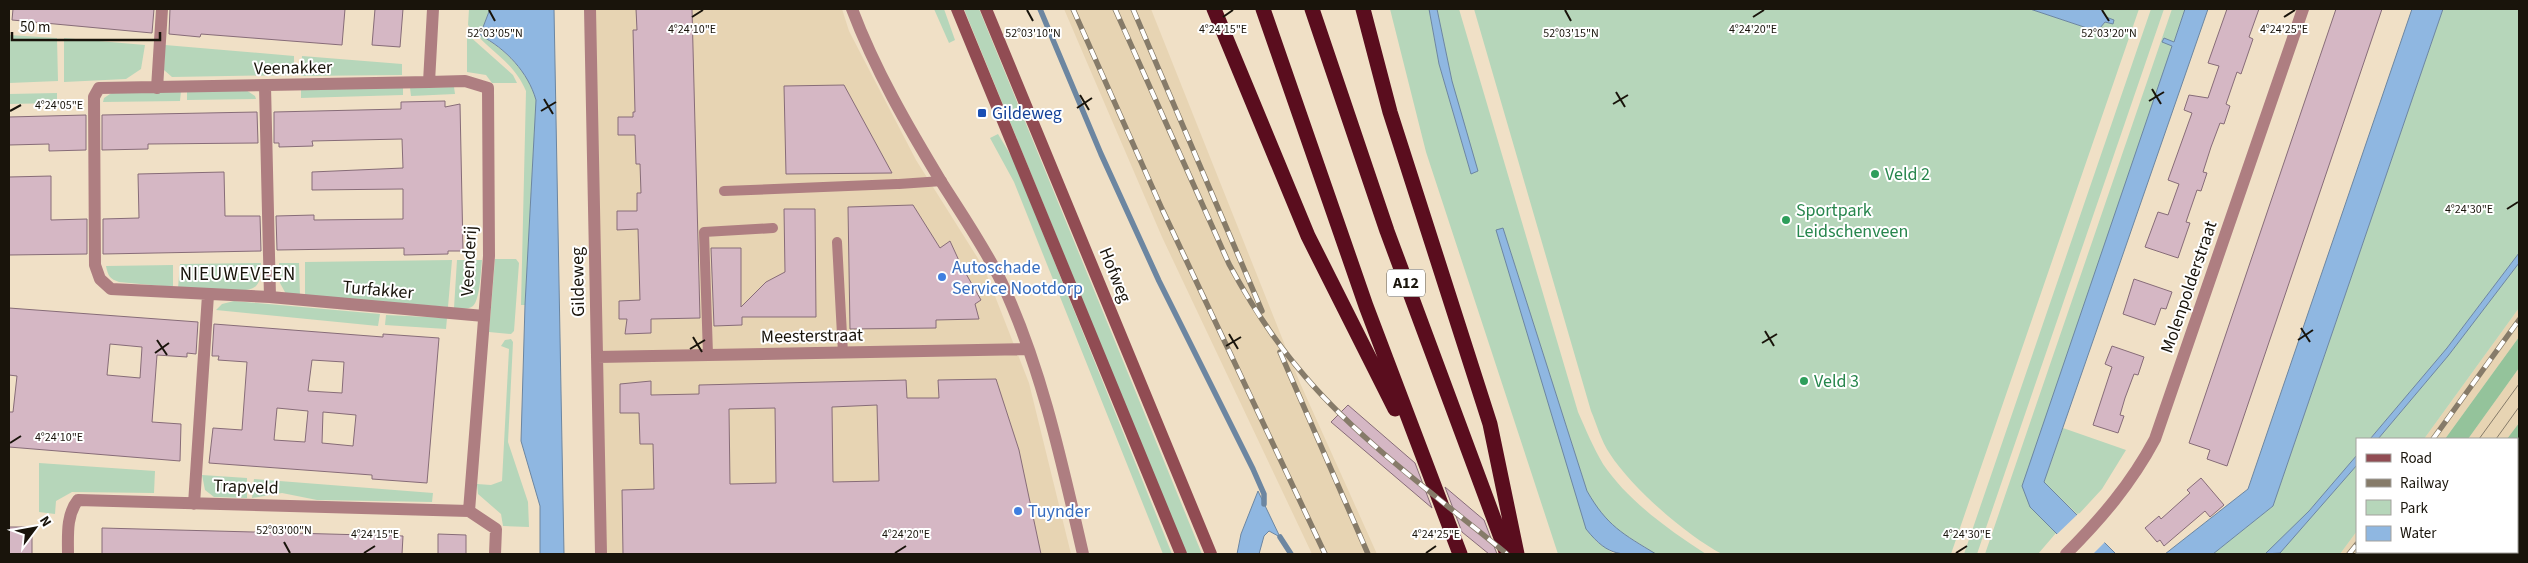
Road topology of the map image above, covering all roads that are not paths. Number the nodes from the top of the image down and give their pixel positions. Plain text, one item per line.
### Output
1 (162, 9) edge
2 (434, 9) edge
3 (590, 9) edge
4 (852, 9) edge
5 (957, 9) edge
6 (986, 9) edge
7 (1214, 9) edge
8 (1263, 9) edge
9 (1312, 9) edge
10 (1363, 9) edge
11 (2303, 9) edge
12 (429, 82) junction
13 (265, 86) junction
14 (157, 88) junction
15 (942, 181) junction
16 (724, 191) dead end
17 (95, 200) joint
18 (773, 228) dead end
19 (837, 242) dead end
20 (208, 294) junction
21 (270, 298) junction
22 (484, 316) junction
23 (1028, 349) junction
24 (843, 353) junction
25 (708, 355) junction
26 (597, 357) junction
27 (1428, 473) junction
28 (194, 504) junction
29 (469, 511) junction
30 (68, 554) edge
31 (495, 554) edge
32 (600, 554) edge
33 (1083, 554) edge
34 (1181, 554) edge
35 (1211, 554) edge
36 (1460, 554) edge
37 (1507, 554) edge
38 (1517, 554) edge
39 (2066, 554) edge

1 - 14 street
2 - 12 street
3 - 26 street, Gildeweg
4 - 15 street
5 - 34 main road
6 - 35 main road, Hofweg
7 - 27 highway, A12
8 - 27 highway, A12
9 - 37 highway, A12
10 - 38 highway, A12
11 - 39 street, Molenpolderstraat
12 - 13 street, Veenakker
12 - 22 street, Veenderij
13 - 14 street, Veenakker
13 - 21 street
14 - 17 street, Veenakker
15 - 16 lane
15 - 23 street
17 - 20 street, Turfakker
18 - 25 lane
19 - 24 lane
20 - 21 street, Turfakker
20 - 28 street
21 - 22 street, Turfakker
22 - 29 street, Veenderij
23 - 24 street, Meesterstraat
23 - 33 street
24 - 25 street, Meesterstraat
25 - 26 street, Meesterstraat
26 - 32 street, Gildeweg
27 - 36 highway, A12
28 - 29 street, Trapveld
28 - 30 street, Trapveld
29 - 31 street

